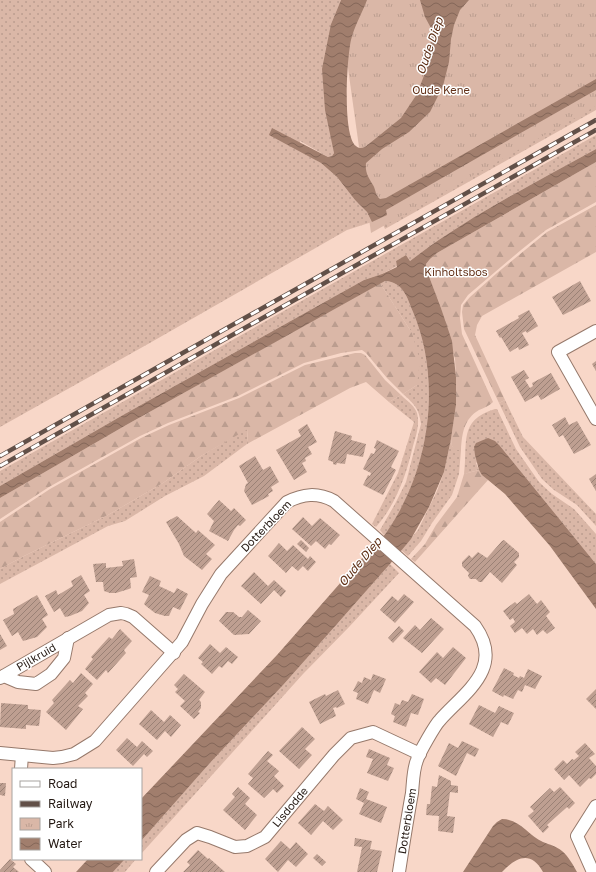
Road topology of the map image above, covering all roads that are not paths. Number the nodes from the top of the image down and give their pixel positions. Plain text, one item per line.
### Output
1 (596, 331) edge
2 (596, 419) edge
3 (68, 638) junction
4 (174, 653) junction
5 (2, 677) edge
6 (0, 753) edge
7 (420, 754) junction
8 (22, 755) junction
9 (21, 768) edge
10 (596, 806) edge
11 (32, 860) edge
12 (45, 872) edge
13 (156, 872) edge
14 (399, 872) edge
15 (593, 872) edge

1 - 2 street
3 - 4 street, Pijlkruid
3 - 5 street, Pijlkruid
3 - 5 street, Pijlkruid
4 - 7 street, Dotterbloem
4 - 8 street, Dotterbloem
6 - 8 street, Dotterbloem
7 - 13 street, Lisdodde
7 - 14 street, Dotterbloem
8 - 9 street
10 - 15 street
11 - 12 street

